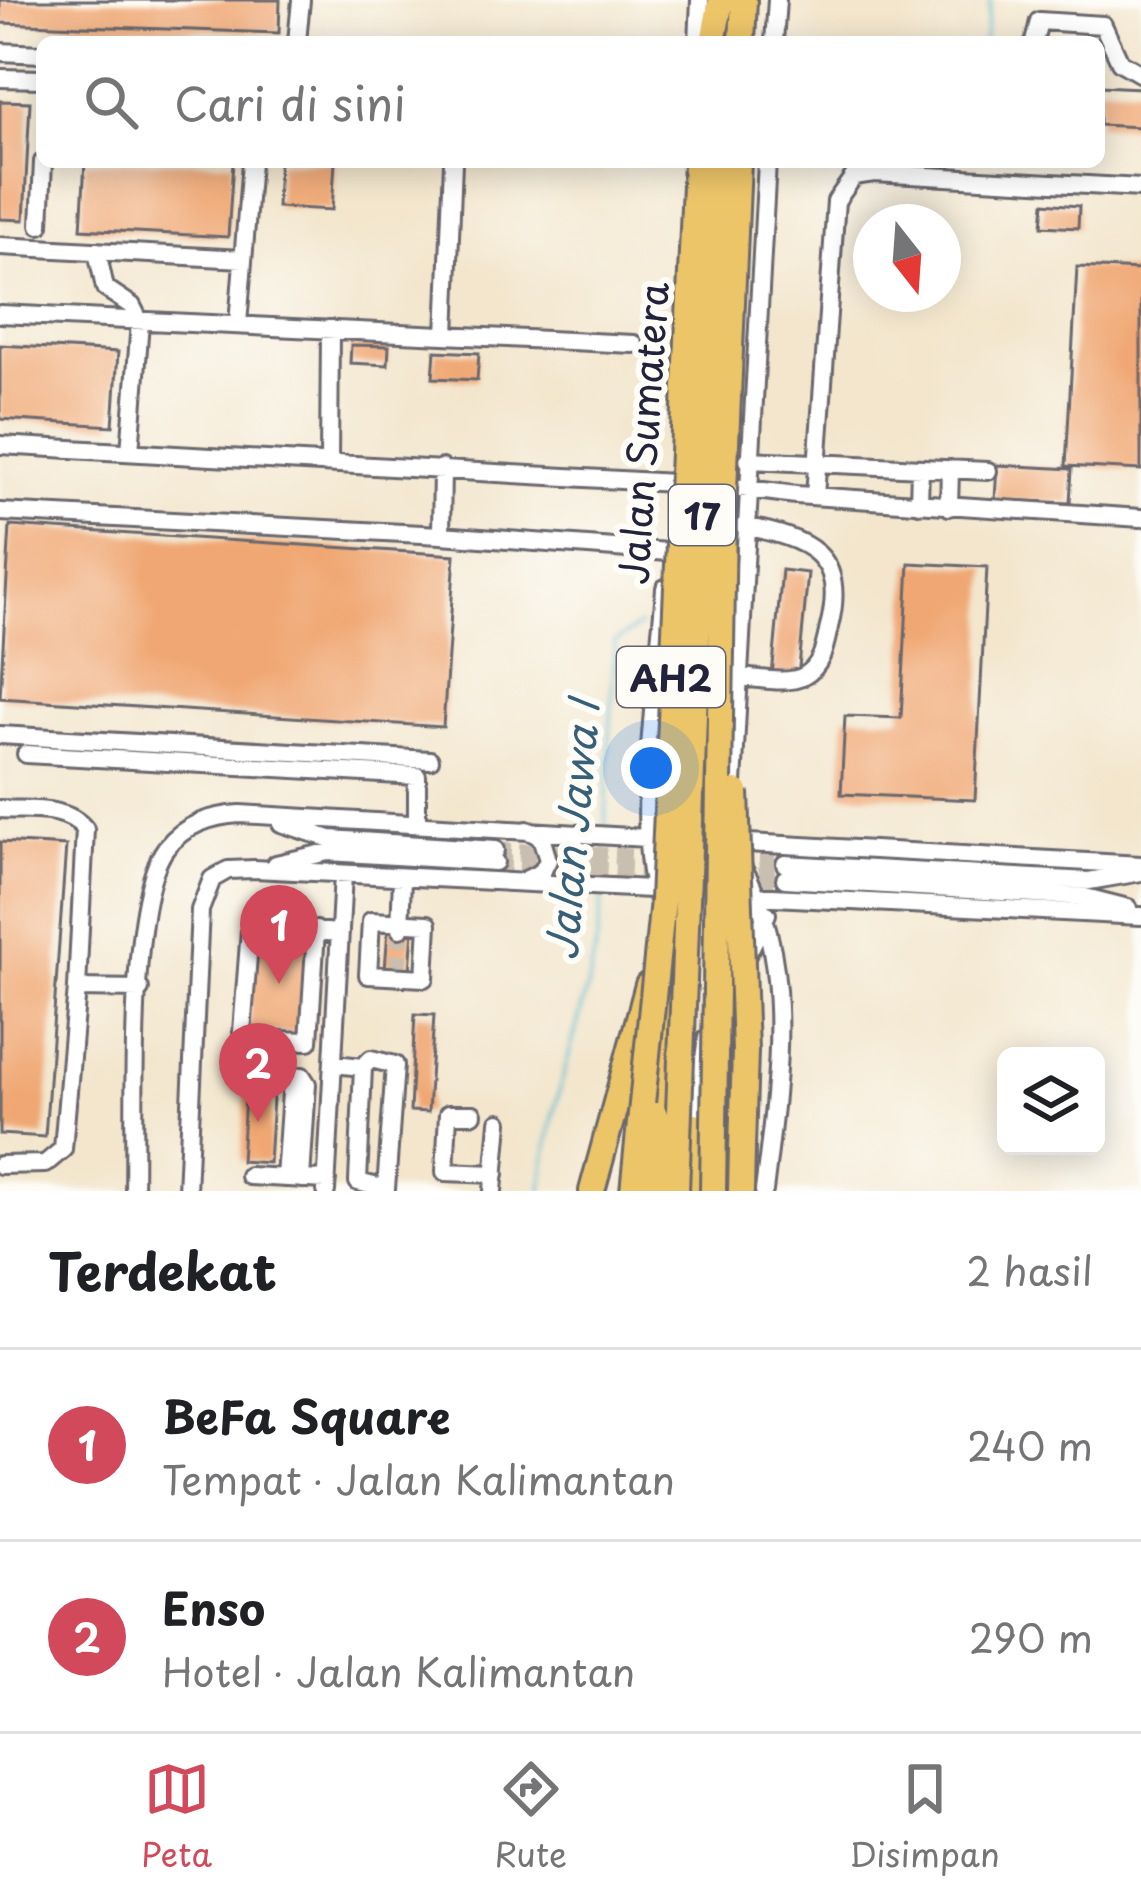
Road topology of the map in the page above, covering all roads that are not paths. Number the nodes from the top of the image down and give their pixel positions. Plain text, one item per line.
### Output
1 (302, 0) edge
2 (700, 0) edge
3 (722, 0) edge
4 (744, 0) edge
5 (776, 0) edge
6 (298, 36) edge
7 (698, 36) edge
8 (718, 36) edge
9 (742, 36) edge
10 (774, 36) edge
11 (1035, 36) edge
12 (0, 52) edge
13 (36, 54) edge
14 (1141, 74) edge
15 (0, 78) edge
16 (36, 79) edge
17 (43, 168) edge
18 (251, 168) edge
19 (454, 168) edge
20 (693, 168) edge
21 (693, 168) edge
22 (715, 168) edge
23 (738, 168) edge
24 (767, 168) edge
25 (1141, 188) edge
26 (40, 225) dead end
27 (0, 246) edge
28 (97, 251) junction
29 (243, 259) junction
30 (0, 314) edge
31 (140, 322) junction
32 (238, 324) junction
33 (330, 329) junction
34 (446, 335) junction
35 (634, 344) dead end
36 (0, 446) edge
37 (130, 452) junction
38 (748, 460) junction
39 (328, 463) junction
40 (818, 464) junction
41 (442, 468) junction
42 (920, 468) junction
43 (950, 469) junction
44 (988, 471) dead end
45 (673, 483) junction
46 (746, 489) junction
47 (814, 496) junction
48 (919, 504) junction
49 (949, 507) junction
50 (0, 512) edge
51 (1141, 518) edge
52 (734, 520) junction
53 (441, 535) junction
54 (668, 553) junction
55 (739, 677) junction
56 (0, 735) edge
57 (26, 754) dead end
58 (430, 760) dead end
59 (0, 809) edge
60 (257, 815) junction
61 (417, 824) junction
62 (520, 828) junction
63 (647, 838) junction
64 (729, 842) junction
65 (254, 869) junction
66 (1141, 869) edge
67 (343, 874) junction
68 (402, 877) junction
69 (515, 883) junction
70 (725, 902) junction
71 (659, 904) junction
72 (764, 905) junction
73 (1141, 914) edge
74 (400, 926) junction
75 (316, 930) junction
76 (340, 933) junction
77 (338, 974) junction
78 (368, 975) junction
79 (77, 988) junction
80 (140, 989) junction
81 (660, 993) joint
82 (334, 1064) junction
83 (363, 1067) junction
84 (473, 1114) dead end
85 (499, 1122) dead end
86 (694, 1126) joint
87 (0, 1165) edge
88 (249, 1176) dead end
89 (293, 1178) junction
90 (494, 1183) edge
91 (326, 1186) edge
92 (596, 1186) edge
93 (134, 1191) edge
94 (188, 1191) edge
95 (633, 1191) edge
96 (657, 1191) edge
97 (676, 1191) edge
98 (690, 1191) edge
99 (713, 1191) edge
100 (741, 1191) edge
101 (764, 1191) edge

1 - 6 street
2 - 7 street
3 - 8 highway
4 - 9 highway
5 - 10 street
11 - 14 street
12 - 13 street
15 - 16 street
17 - 26 street
18 - 29 street
19 - 34 street
20 - 45 street, Jalan Sumatera
21 - 71 highway, AH2, bridge
22 - 97 highway, 17, bridge
23 - 52 highway, 17, bridge
24 - 38 street
25 - 40 street
27 - 28 street
28 - 29 street
28 - 31 street
29 - 32 street
30 - 31 street
31 - 32 street
31 - 37 street
32 - 33 street
33 - 34 street
33 - 39 street
34 - 35 street
36 - 37 street
37 - 39 street
38 - 40 street
38 - 46 street
39 - 41 street
40 - 42 street
40 - 47 street
41 - 45 street
41 - 53 street
42 - 43 street
42 - 48 street
43 - 44 street
43 - 49 street
45 - 46 street
45 - 54 street, Jalan Sumatera
46 - 47 street
46 - 52 street
47 - 48 street
48 - 49 street
49 - 51 street
50 - 53 street
52 - 55 street
52 - 55 street
52 - 99 highway, 17, bridge
52 - 100 highway, bridge
53 - 54 street
54 - 63 street, Jalan Sumatera
55 - 64 street
56 - 58 street
57 - 61 street
59 - 79 street
60 - 61 street
60 - 65 street
60 - 80 street
61 - 62 street
62 - 63 street
62 - 69 street
63 - 71 street, Jalan Sumatera
64 - 66 street
64 - 70 street
64 - 72 street
65 - 67 street
65 - 94 street
66 - 73 street
67 - 68 street
67 - 76 street
68 - 69 street
68 - 74 street
69 - 71 street
70 - 71 street
70 - 72 street
71 - 81 street, Jalan Sumatera
71 - 92 highway
71 - 95 highway, AH2, bridge
71 - 96 highway, bridge
72 - 73 street
72 - 86 street
72 - 101 street
74 - 78 street
74 - 78 street
75 - 75 street
75 - 76 street
76 - 77 street
77 - 78 street
77 - 82 street
79 - 80 street
79 - 87 street
80 - 93 street
81 - 96 highway
82 - 83 street
82 - 91 street
83 - 83 street
84 - 90 street
85 - 90 street
86 - 98 highway
88 - 89 street
89 - 89 street
89 - 91 street

